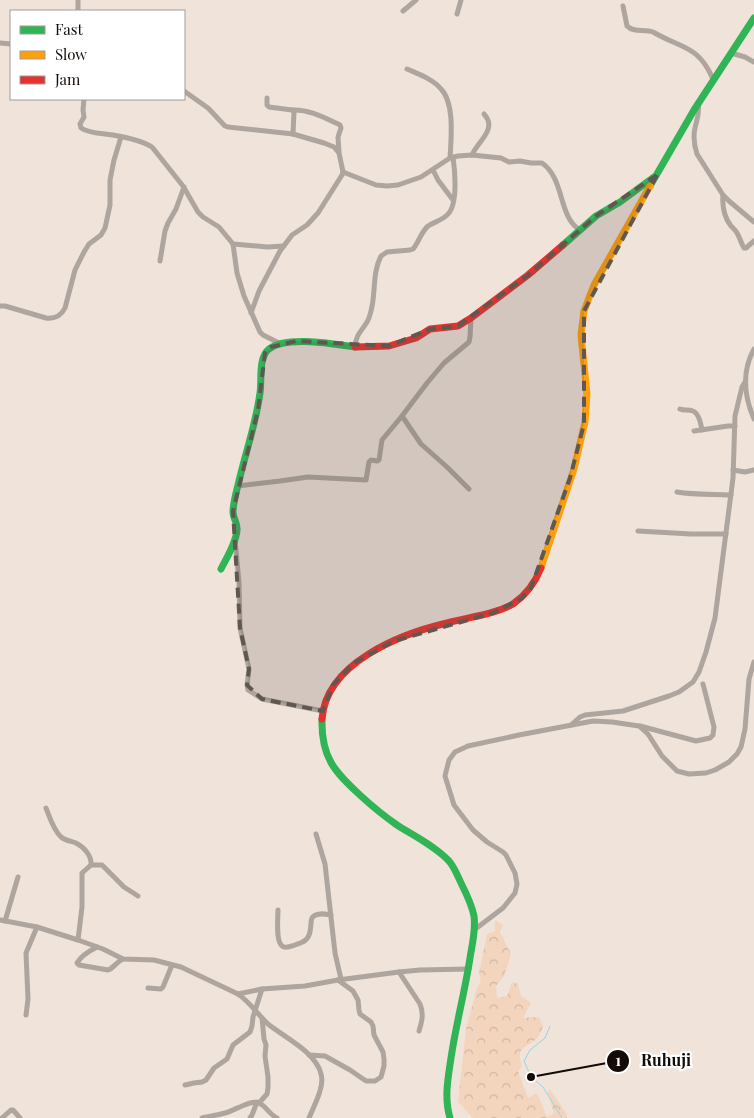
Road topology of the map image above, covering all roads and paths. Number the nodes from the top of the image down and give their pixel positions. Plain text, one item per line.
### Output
1 (416, 0) edge
2 (461, 0) edge
3 (622, 6) dead end
4 (403, 11) dead end
5 (457, 14) dead end
6 (754, 18) edge
7 (731, 53) junction
8 (754, 56) edge
9 (745, 57) junction
10 (754, 62) edge
11 (407, 69) dead end
12 (713, 80) junction
13 (185, 92) edge
14 (267, 98) dead end
15 (84, 100) edge
16 (698, 102) junction
17 (292, 110) junction
18 (484, 114) dead end
19 (293, 134) junction
20 (121, 137) junction
21 (339, 153) junction
22 (472, 155) junction
23 (451, 158) junction
24 (433, 170) junction
25 (343, 172) junction
26 (657, 175) junction
27 (184, 186) junction
28 (723, 195) junction
29 (454, 200) junction
30 (754, 222) edge
31 (580, 230) junction
32 (754, 241) edge
33 (233, 244) junction
34 (284, 246) junction
35 (160, 260) dead end
36 (0, 306) edge
37 (251, 313) junction
38 (470, 318) junction
39 (282, 344) junction
40 (355, 346) junction
41 (754, 349) edge
42 (745, 382) junction
43 (680, 409) dead end
44 (402, 416) junction
45 (754, 419) edge
46 (735, 426) junction
47 (702, 430) junction
48 (694, 431) dead end
49 (733, 470) junction
50 (754, 470) edge
51 (238, 486) junction
52 (469, 489) dead end
53 (677, 492) dead end
54 (731, 495) junction
55 (638, 531) dead end
56 (726, 534) junction
57 (235, 539) junction
58 (221, 569) dead end
59 (754, 662) edge
60 (702, 684) dead end
61 (323, 711) junction
62 (571, 725) junction
63 (639, 726) junction
64 (46, 808) dead end
65 (316, 834) dead end
66 (90, 866) junction
67 (18, 877) dead end
68 (138, 896) dead end
69 (278, 910) dead end
70 (331, 915) junction
71 (2, 921) edge
72 (37, 927) junction
73 (474, 930) junction
74 (78, 940) junction
75 (97, 947) junction
76 (123, 959) junction
77 (172, 965) junction
78 (469, 969) junction
79 (398, 972) junction
80 (339, 979) junction
81 (148, 988) dead end
82 (262, 989) junction
83 (238, 994) junction
84 (256, 1010) junction
85 (26, 1015) dead end
86 (262, 1018) junction
87 (419, 1031) dead end
88 (309, 1055) junction
89 (185, 1085) dead end
90 (258, 1102) junction
91 (2, 1118) edge
92 (20, 1118) edge
93 (202, 1118) edge
94 (250, 1118) edge
95 (277, 1118) edge
96 (309, 1118) edge
97 (450, 1118) edge

1 - 4 street
2 - 5 street
3 - 12 street
6 - 7 main road
7 - 9 street
7 - 12 main road
8 - 9 street
9 - 10 street
11 - 23 street
12 - 16 main road
13 - 19 street
14 - 17 street
15 - 20 street
16 - 26 main road
16 - 28 street
17 - 19 street
17 - 21 street
18 - 22 street
19 - 21 street
20 - 27 street
20 - 36 street
21 - 25 street
22 - 23 street
22 - 31 street
23 - 24 street
23 - 29 street
24 - 25 street
24 - 29 street
25 - 34 street
26 - 31 main road
26 - 61 main road
27 - 33 street
27 - 35 street
28 - 30 street
28 - 32 street
29 - 40 street
31 - 38 main road
33 - 34 street
33 - 37 street
34 - 37 street
37 - 39 street
38 - 40 main road
38 - 44 street
39 - 40 main road
39 - 51 main road
41 - 42 street
42 - 45 street
42 - 46 street
43 - 47 street
44 - 51 street
44 - 52 street
46 - 47 street
46 - 49 street
47 - 48 street
49 - 50 street
49 - 54 street
51 - 57 main road
53 - 54 street
54 - 56 street
55 - 56 street
56 - 62 street
57 - 58 main road
57 - 61 street
59 - 63 street
60 - 63 street
61 - 73 main road
62 - 63 street
62 - 73 street
64 - 66 street
65 - 70 street
66 - 68 street
66 - 74 street
67 - 71 street
69 - 70 street
70 - 80 street
71 - 72 street
72 - 74 street
72 - 85 street
73 - 78 main road
74 - 75 street
75 - 76 street
75 - 76 street
76 - 77 street
77 - 81 street
77 - 83 street
78 - 79 street
78 - 97 main road
79 - 80 street
79 - 87 street
80 - 82 street
80 - 88 street
82 - 83 street
82 - 84 street
83 - 84 street
84 - 86 street
84 - 89 street
86 - 88 street
86 - 90 street
88 - 96 street
90 - 93 street
90 - 94 street
90 - 95 street
91 - 92 street

